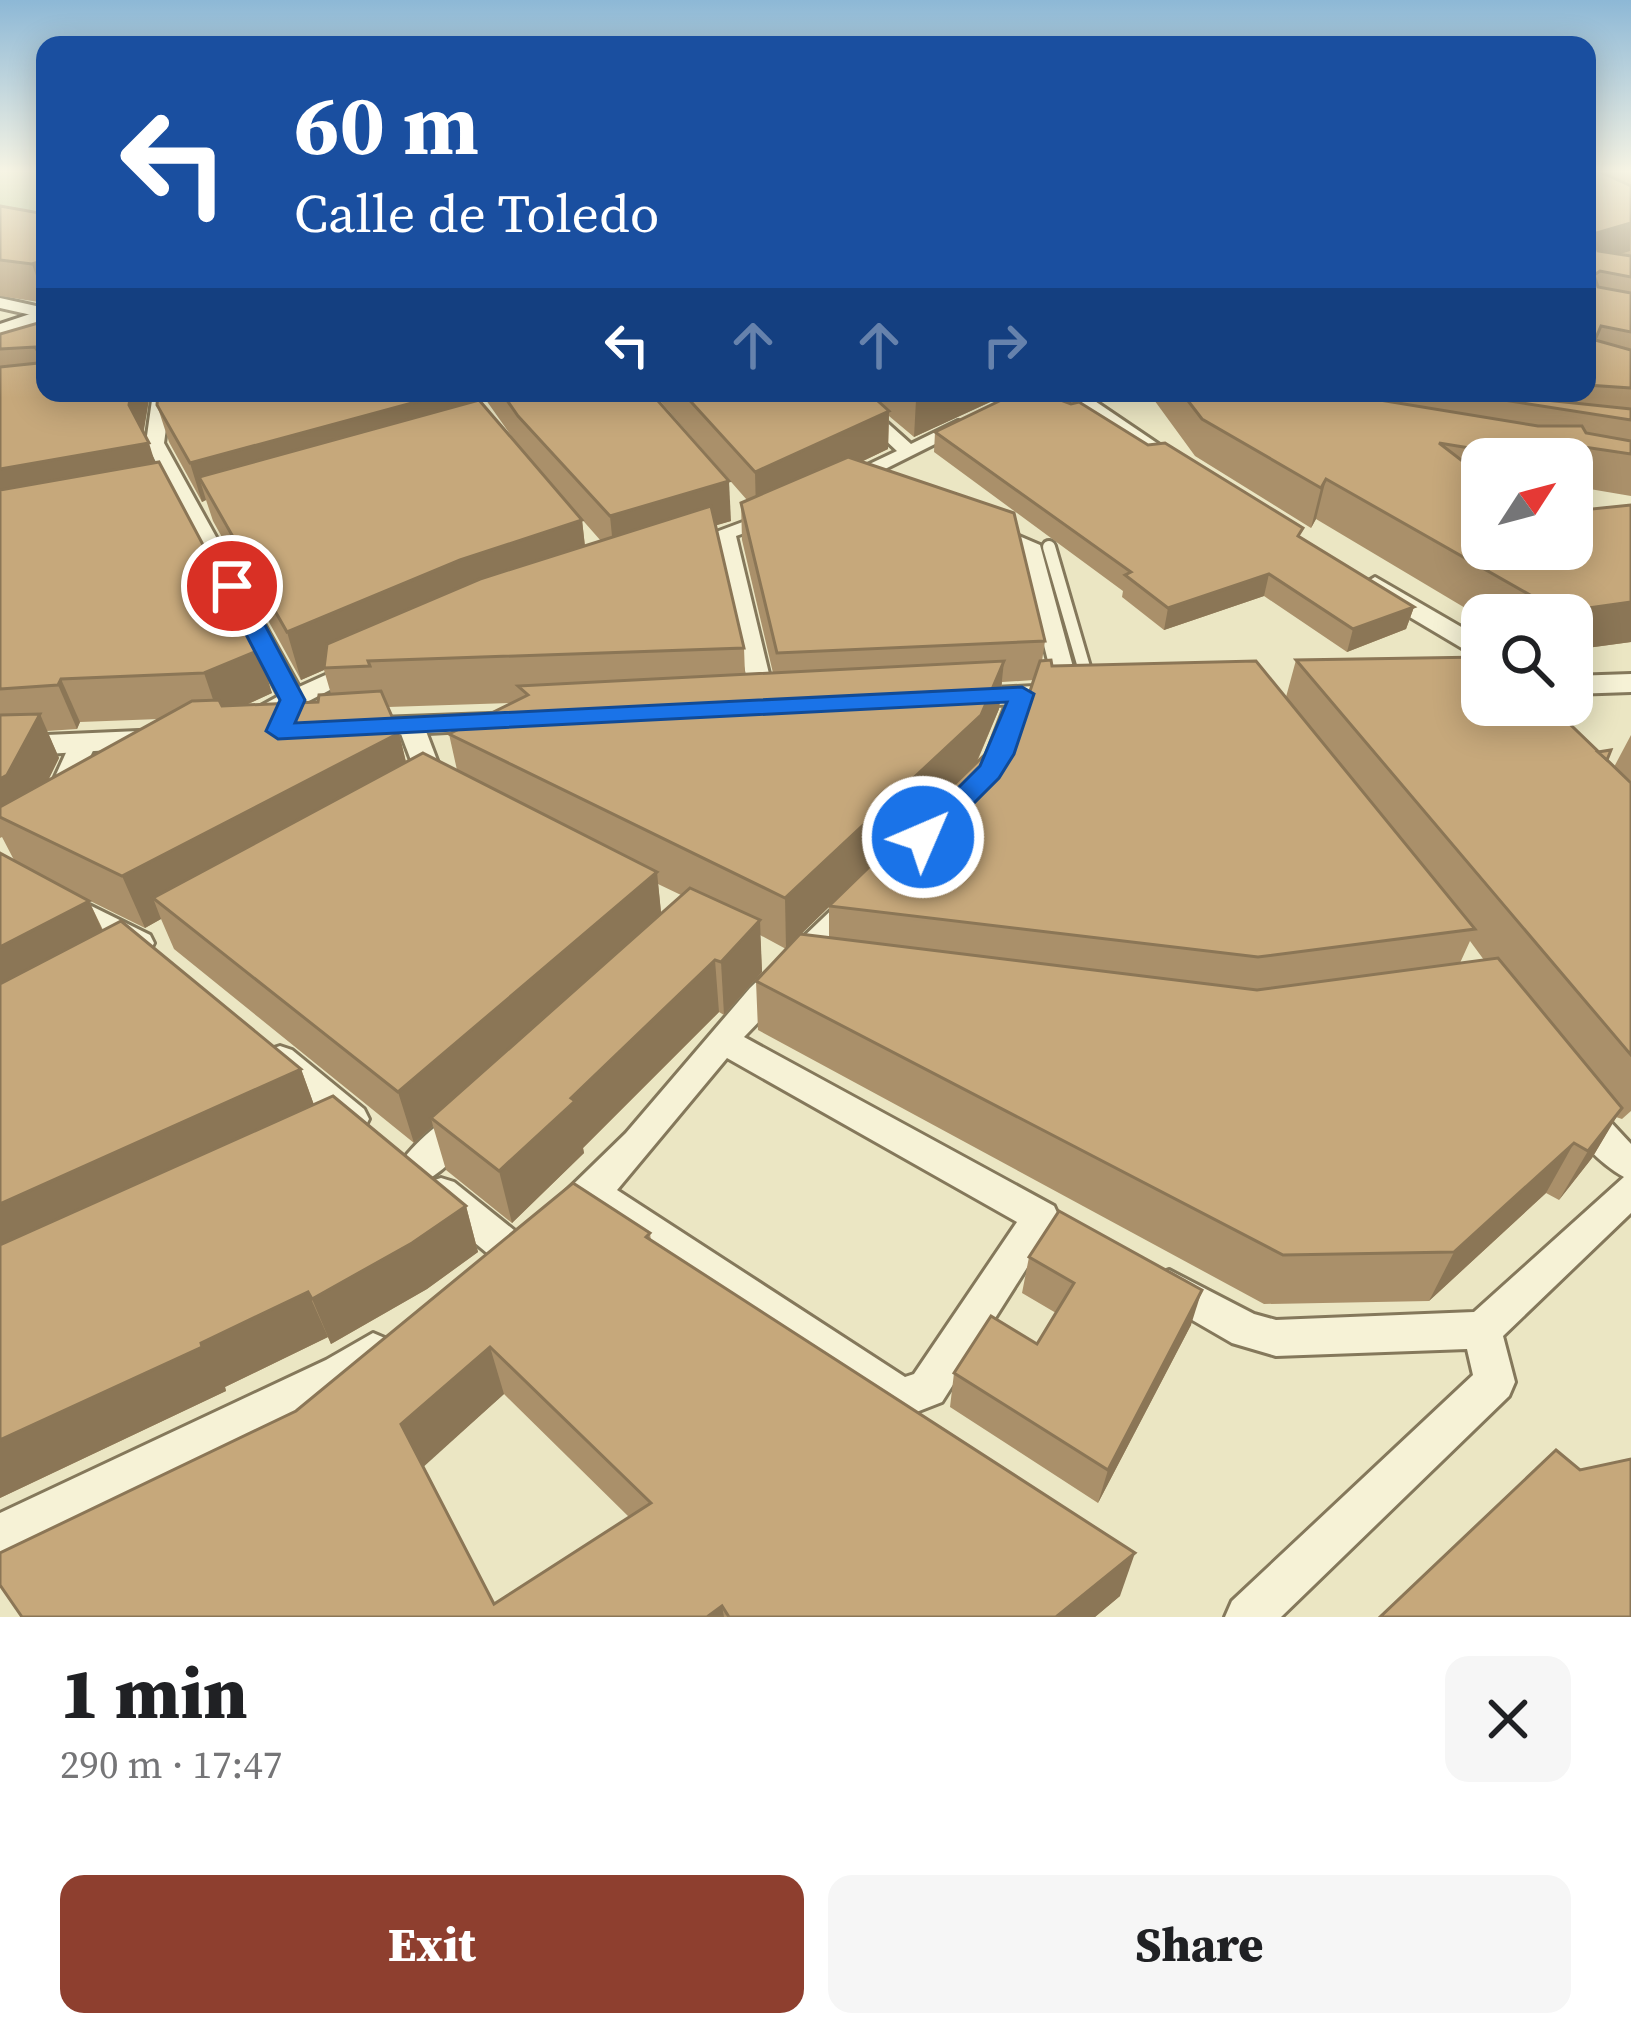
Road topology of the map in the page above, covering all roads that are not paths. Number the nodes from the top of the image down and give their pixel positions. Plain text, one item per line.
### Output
1 (0, 303) edge
2 (36, 312) edge
3 (36, 318) edge
4 (36, 329) edge
5 (0, 332) edge
6 (0, 342) edge
7 (161, 402) edge
8 (854, 402) edge
9 (1083, 402) edge
10 (986, 415) edge
11 (909, 452) junction
12 (1191, 472) edge
13 (855, 478) junction
14 (888, 491) edge
15 (827, 492) edge
16 (731, 501) edge
17 (797, 507) edge
18 (955, 516) edge
19 (752, 526) junction
20 (726, 536) junction
21 (1049, 547) dead end
22 (667, 552) edge
23 (1344, 566) edge
24 (1461, 639) edge
25 (381, 659) edge
26 (1593, 686) edge
27 (1626, 687) edge
28 (1090, 692) junction
29 (1022, 694) junction
30 (292, 700) junction
31 (936, 700) edge
32 (765, 708) edge
33 (546, 721) edge
34 (411, 726) junction
35 (229, 731) joint
36 (278, 731) junction
37 (186, 742) joint
38 (83, 744) junction
39 (0, 747) edge
40 (147, 770) edge
41 (434, 787) junction
42 (973, 788) edge
43 (460, 802) edge
44 (86, 803) edge
45 (400, 805) edge
46 (5, 856) edge
47 (873, 886) edge
48 (146, 949) edge
49 (753, 952) edge
50 (790, 967) junction
51 (836, 973) edge
52 (247, 1032) edge
53 (725, 1042) junction
54 (1564, 1091) edge
55 (483, 1108) edge
56 (352, 1120) junction
57 (310, 1139) edge
58 (1631, 1165) edge
59 (414, 1171) junction
60 (1631, 1190) edge
61 (593, 1192) junction
62 (1041, 1216) junction
63 (1082, 1239) edge
64 (517, 1255) junction
65 (1144, 1273) edge
66 (478, 1282) edge
67 (1482, 1330) junction
68 (399, 1335) edge
69 (0, 1536) edge
70 (1248, 1617) edge

1 - 2 street
3 - 5 main road
4 - 6 main road
7 - 30 street
8 - 11 street
9 - 12 street
10 - 11 street
11 - 13 street
13 - 14 street
13 - 15 street
16 - 19 street
17 - 19 street
18 - 28 street
19 - 20 street
20 - 22 street
20 - 32 street
21 - 28 lane
23 - 24 street
25 - 30 street
26 - 27 street
28 - 29 street
29 - 31 street
29 - 42 street
30 - 35 street
30 - 36 street
33 - 34 street
34 - 36 street
34 - 41 street
35 - 36 street
37 - 38 street
37 - 40 street
38 - 39 street
38 - 44 street
41 - 43 street
41 - 45 street
46 - 48 street
47 - 50 street
49 - 50 street
50 - 51 street
50 - 53 street
52 - 56 street
53 - 61 street
53 - 62 street
54 - 58 street
55 - 59 street
56 - 57 street
56 - 59 street
59 - 64 street
60 - 67 street
61 - 62 street
61 - 64 street
62 - 63 street
64 - 66 street
65 - 67 street
67 - 70 street
68 - 69 street

